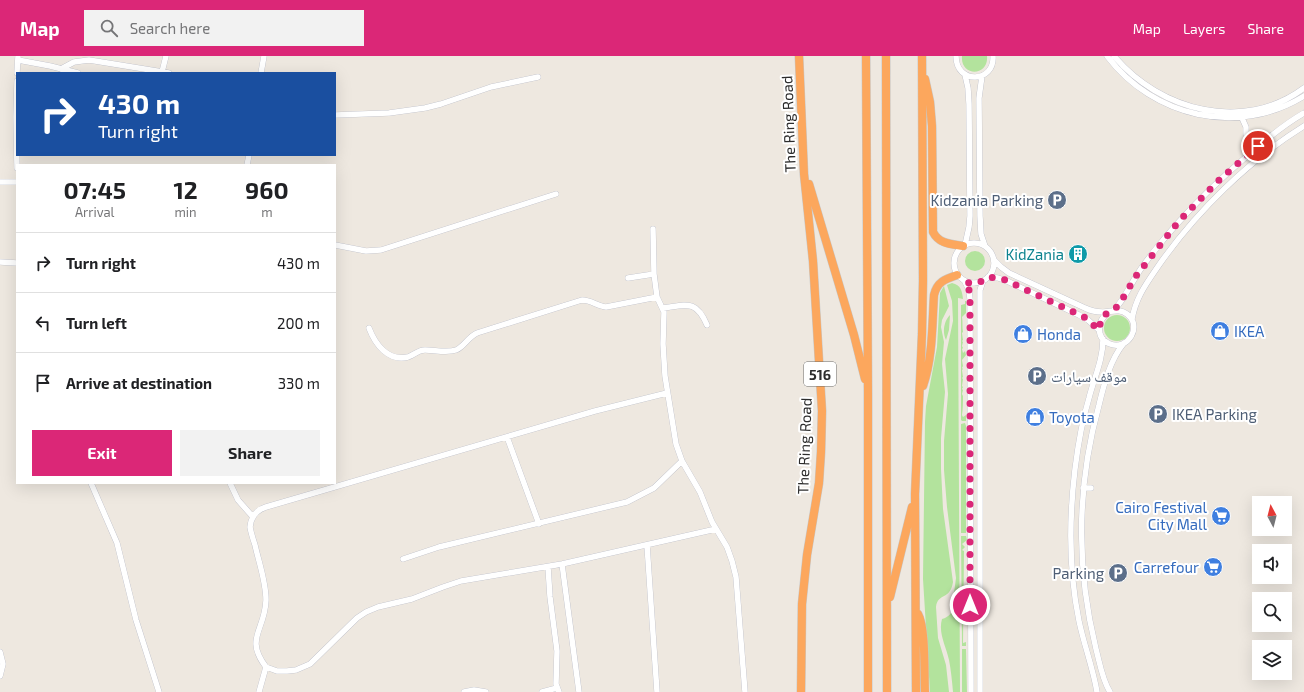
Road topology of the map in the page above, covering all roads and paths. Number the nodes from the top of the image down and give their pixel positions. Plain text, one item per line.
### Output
1 (166, 56) edge
2 (264, 56) edge
3 (800, 56) edge
4 (866, 56) edge
5 (886, 56) edge
6 (922, 56) edge
7 (956, 56) edge
8 (1107, 56) edge
9 (1114, 56) edge
10 (994, 57) edge
11 (18, 58) edge
12 (922, 67) junction
13 (61, 69) junction
14 (17, 72) edge
15 (74, 72) edge
16 (162, 72) joint
17 (261, 72) edge
18 (965, 75) junction
19 (1128, 75) junction
20 (982, 76) junction
21 (538, 77) dead end
22 (1304, 88) edge
23 (1304, 96) edge
24 (1304, 113) edge
25 (1210, 114) junction
26 (336, 115) edge
27 (1242, 118) junction
28 (1304, 126) edge
29 (1246, 134) dead end
30 (804, 174) junction
31 (0, 182) edge
32 (16, 182) edge
33 (556, 194) dead end
34 (653, 228) dead end
35 (336, 245) edge
36 (964, 245) junction
37 (985, 246) junction
38 (994, 260) junction
39 (0, 262) edge
40 (16, 263) edge
41 (654, 274) junction
42 (957, 275) junction
43 (988, 277) junction
44 (628, 278) dead end
45 (983, 281) junction
46 (965, 282) junction
47 (657, 297) junction
48 (663, 308) junction
49 (1111, 311) junction
50 (1132, 320) junction
51 (706, 325) dead end
52 (369, 328) dead end
53 (1099, 330) junction
54 (1103, 339) junction
55 (1124, 343) junction
56 (667, 393) junction
57 (868, 393) junction
58 (920, 394) junction
59 (507, 437) junction
60 (682, 461) junction
61 (91, 484) edge
62 (230, 484) edge
63 (1083, 488) junction
64 (1091, 488) dead end
65 (915, 494) junction
66 (253, 517) junction
67 (539, 524) junction
68 (716, 529) junction
69 (647, 545) junction
70 (403, 559) dead end
71 (562, 564) junction
72 (548, 567) junction
73 (887, 607) junction
74 (916, 608) junction
75 (0, 652) edge
76 (266, 667) junction
77 (0, 676) edge
78 (558, 690) edge
79 (159, 692) edge
80 (259, 692) edge
81 (464, 692) edge
82 (486, 692) edge
83 (542, 692) edge
84 (579, 692) edge
85 (657, 692) edge
86 (745, 692) edge
87 (801, 692) edge
88 (868, 692) edge
89 (888, 692) edge
90 (916, 692) edge
91 (925, 692) edge
92 (971, 692) edge
93 (980, 692) edge
94 (1097, 692) edge
95 (1110, 692) edge

1 - 16 street
2 - 17 street
3 - 30 highway, The Ring Road / 516
4 - 57 highway, 516
5 - 73 highway
6 - 12 highway
7 - 18 street
8 - 19 street
9 - 19 street
10 - 20 street
11 - 13 street
11 - 14 street
12 - 36 highway
12 - 58 highway
13 - 15 street
13 - 16 street
18 - 20 street
18 - 36 street
19 - 25 street
20 - 37 street
21 - 26 street
22 - 25 street
23 - 27 street
24 - 49 street
25 - 27 street
27 - 29 street
28 - 50 street
30 - 57 highway, 516
30 - 87 highway, The Ring Road / 516
31 - 32 street
33 - 35 street
34 - 41 street
36 - 37 street
36 - 42 street
37 - 38 street
38 - 43 street
38 - 49 street
39 - 40 street
41 - 44 street
41 - 47 street
42 - 46 street
42 - 58 highway
43 - 45 street
43 - 53 street
45 - 46 street
45 - 93 street
46 - 92 street
47 - 48 street
47 - 52 street
48 - 51 street
48 - 56 street
49 - 50 street
49 - 53 street
50 - 55 street
53 - 54 street
54 - 55 street
54 - 94 street
55 - 63 street
56 - 59 street
56 - 60 street
57 - 88 highway, 516
58 - 65 highway
59 - 66 street
59 - 67 street
60 - 67 street
60 - 68 street
61 - 79 street
62 - 66 street
63 - 64 street
63 - 95 street
65 - 73 highway
65 - 74 highway
66 - 76 street
67 - 70 street
68 - 69 street
68 - 86 street
69 - 71 street
69 - 85 street
71 - 72 street
71 - 84 street
72 - 76 street
72 - 78 street
73 - 89 highway
74 - 90 highway
74 - 91 highway
75 - 77 street
76 - 80 street
78 - 83 street
81 - 82 street

